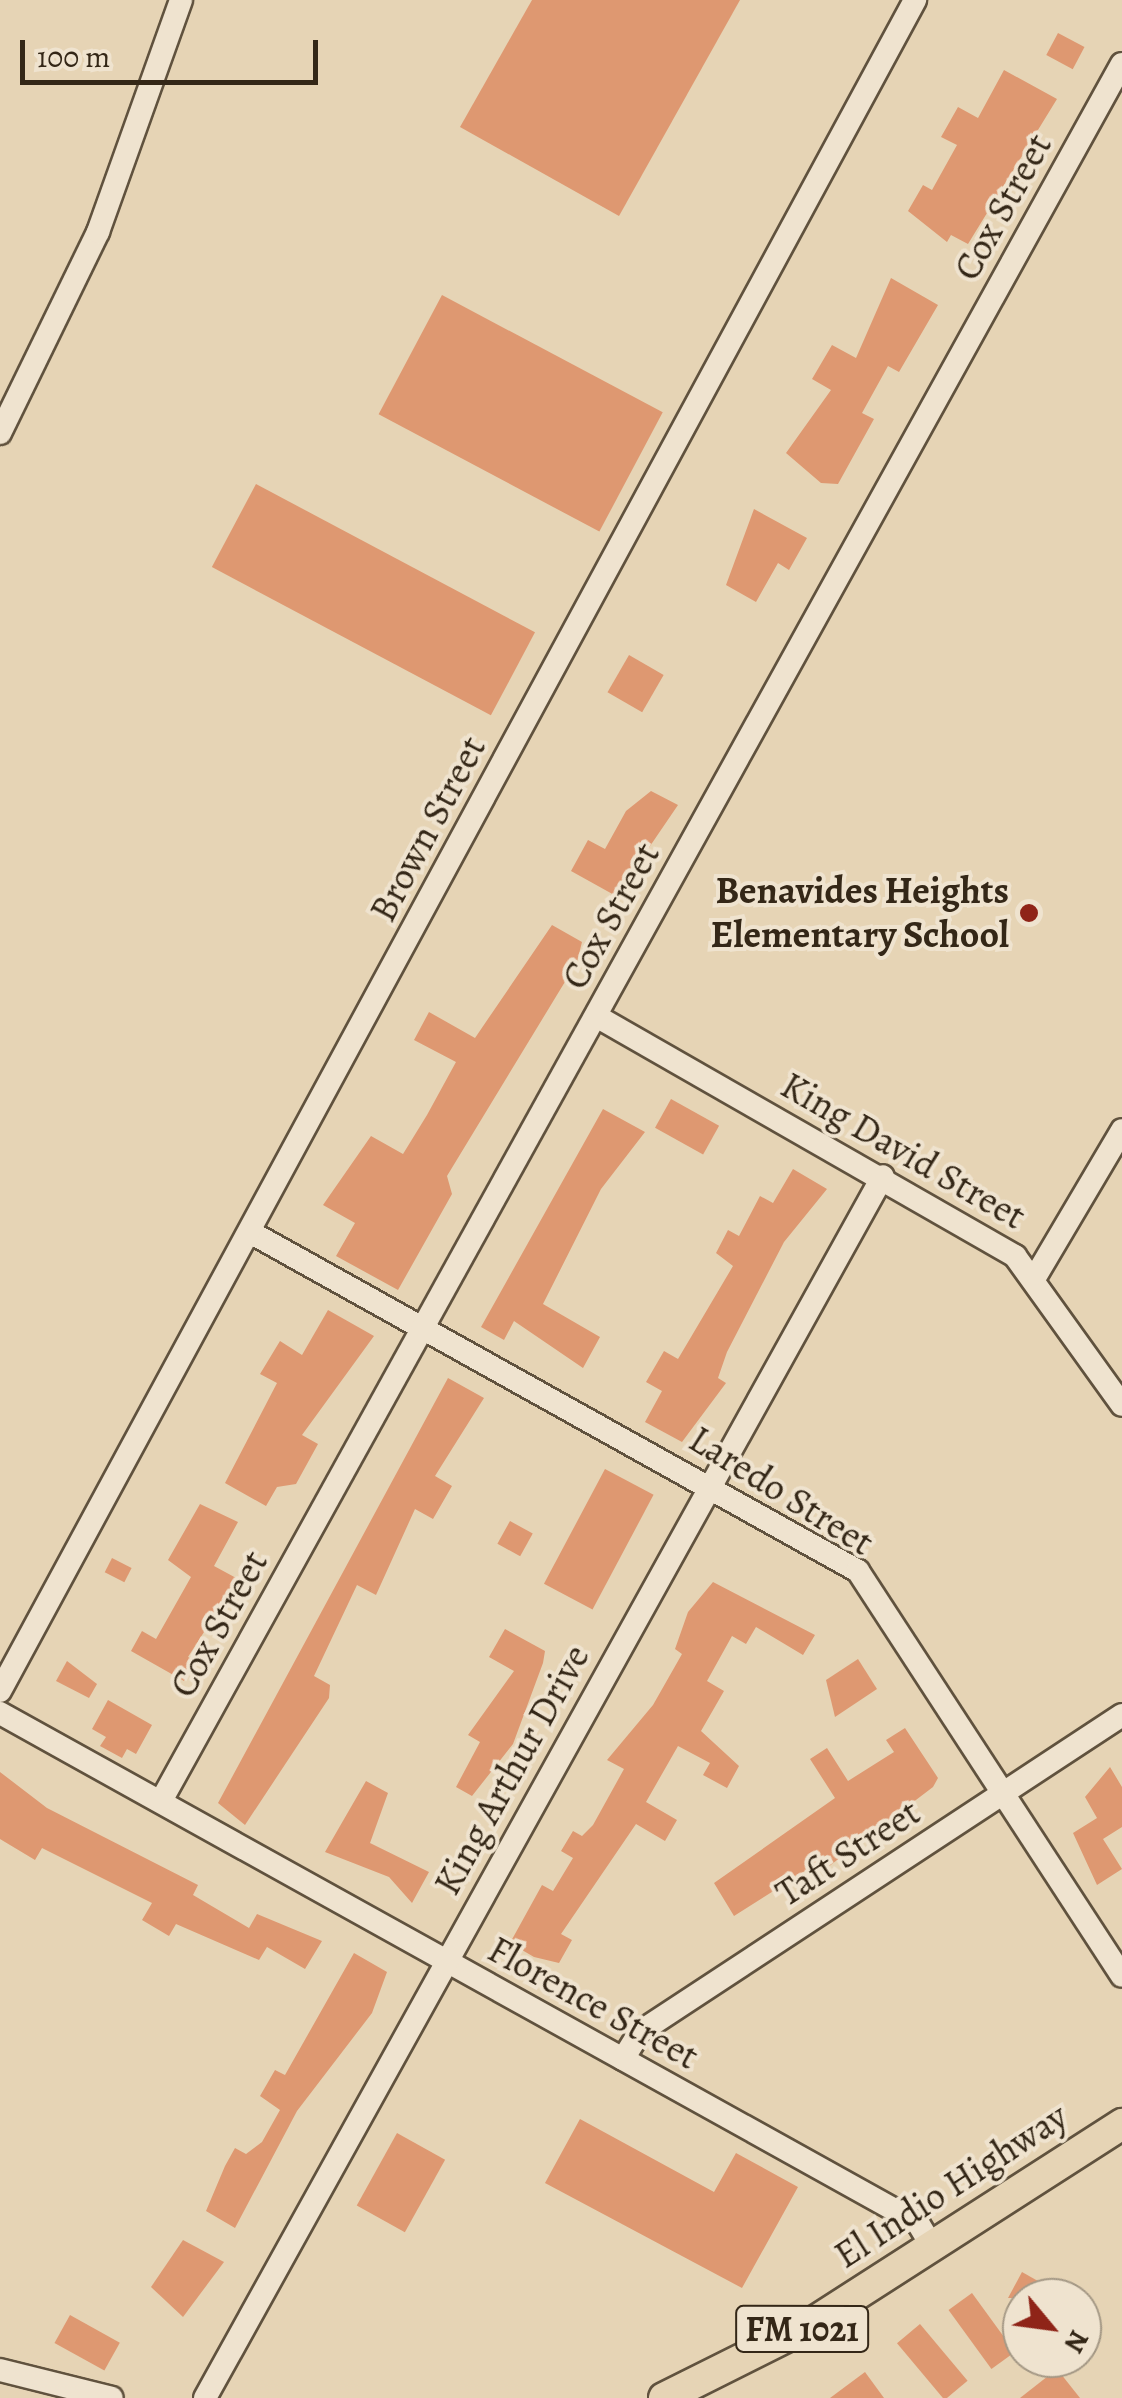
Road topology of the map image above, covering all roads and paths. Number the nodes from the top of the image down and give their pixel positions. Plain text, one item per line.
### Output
1 (180, 0) edge
2 (915, 0) edge
3 (1122, 64) edge
4 (0, 434) edge
5 (596, 1016) junction
6 (1122, 1130) edge
7 (883, 1176) junction
8 (250, 1232) junction
9 (1037, 1274) junction
10 (424, 1328) junction
11 (1122, 1405) edge
12 (709, 1484) junction
13 (0, 1691) edge
14 (0, 1713) edge
15 (1122, 1715) edge
16 (999, 1795) junction
17 (161, 1801) junction
18 (446, 1962) junction
19 (1122, 1976) edge
20 (623, 2059) junction
21 (1122, 2124) edge
22 (933, 2248) junction
23 (0, 2370) edge
24 (112, 2398) edge
25 (205, 2398) edge
26 (664, 2398) edge

1 - 4 street
2 - 8 street, Brown Street
3 - 5 street, Cox Street
5 - 7 street, King David Street
5 - 10 street, Cox Street
6 - 9 street
7 - 9 street, King David Street
7 - 12 street, King Arthur Drive
8 - 10 street, Laredo Street
8 - 13 street, Brown Street
9 - 11 street, King David Street
10 - 12 street, Laredo Street
10 - 17 street, Cox Street
12 - 16 street, Laredo Street
12 - 18 street, King Arthur Drive
14 - 17 street, Florence Street
15 - 16 street, Taft Street
16 - 19 street, Laredo Street
16 - 20 street, Taft Street
17 - 18 street, Florence Street
18 - 20 street, Florence Street
18 - 25 street, King Arthur Drive
20 - 22 street, Florence Street
21 - 22 main road, El Indio Highway / FM 1021
22 - 26 main road, El Indio Highway / FM 1021
23 - 24 street

